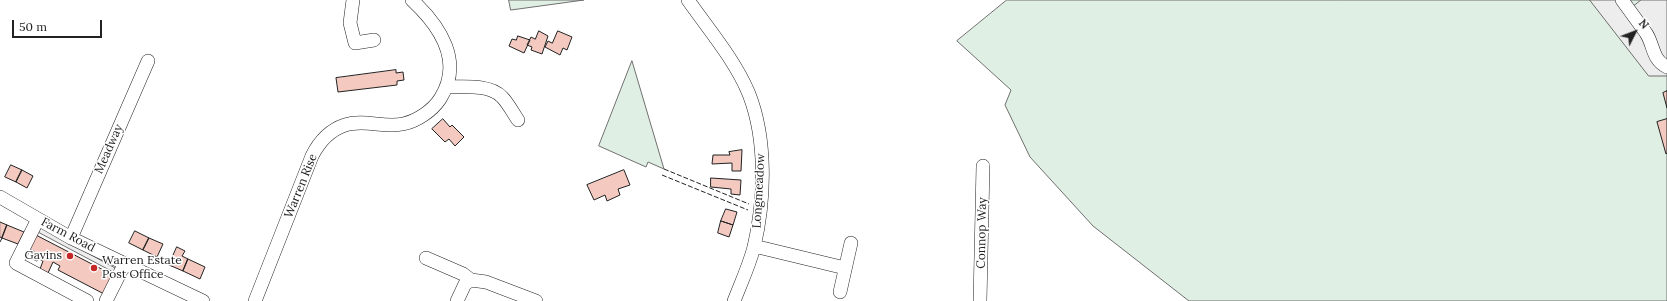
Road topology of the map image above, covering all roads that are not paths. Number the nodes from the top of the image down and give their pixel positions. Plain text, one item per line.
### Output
1 (353, 0) edge
2 (412, 0) edge
3 (688, 0) edge
4 (1622, 0) edge
5 (374, 40) dead end
6 (148, 61) dead end
7 (1667, 66) edge
8 (447, 87) junction
9 (518, 120) dead end
10 (984, 166) dead end
11 (0, 197) edge
12 (38, 219) junction
13 (71, 238) junction
14 (851, 243) dead end
15 (754, 246) junction
16 (426, 258) dead end
17 (124, 265) junction
18 (845, 268) junction
19 (471, 280) junction
20 (840, 292) dead end
21 (258, 300) edge
22 (87, 301) edge
23 (106, 301) edge
24 (203, 301) edge
25 (457, 301) edge
26 (536, 301) edge
27 (734, 301) edge
28 (980, 301) edge

1 - 5 street
2 - 8 street, Warren Rise
3 - 15 street, Longmeadow
4 - 7 street
6 - 13 street, Meadway
8 - 9 street
8 - 21 street, Warren Rise
10 - 28 street, Connop Way
11 - 12 street, Farm Road
12 - 13 street, Farm Road
12 - 22 street
13 - 17 street, Farm Road
14 - 18 street
15 - 18 street
15 - 27 street, Longmeadow
16 - 19 street
17 - 23 street
17 - 24 street, Farm Road
18 - 20 street
19 - 25 street
19 - 26 street

